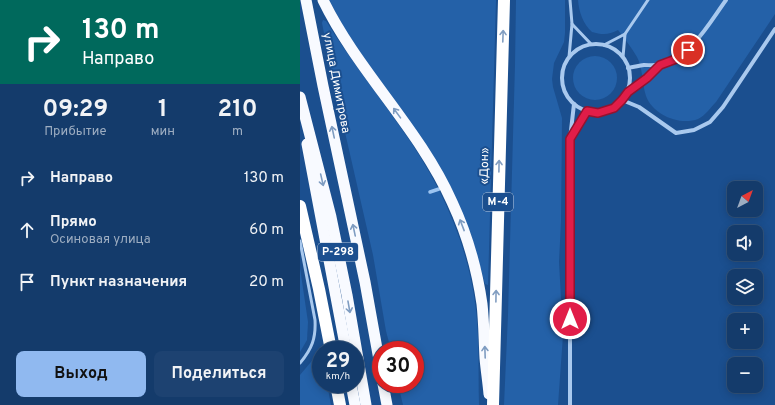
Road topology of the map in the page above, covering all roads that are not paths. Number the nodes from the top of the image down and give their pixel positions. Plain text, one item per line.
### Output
1 (306, 0) edge
2 (322, 0) edge
3 (504, 0) edge
4 (570, 0) edge
5 (648, 0) edge
6 (726, 0) edge
7 (572, 24) junction
8 (775, 29) edge
9 (626, 34) junction
10 (591, 44) junction
11 (604, 45) junction
12 (570, 56) junction
13 (623, 57) junction
14 (660, 65) junction
15 (628, 68) junction
16 (628, 92) junction
17 (301, 100) edge
18 (622, 100) junction
19 (574, 104) junction
20 (587, 111) junction
21 (570, 139) junction
22 (300, 206) edge
23 (300, 241) edge
24 (329, 341) edge
25 (344, 341) edge
26 (375, 341) edge
27 (300, 363) edge
28 (338, 393) edge
29 (353, 393) edge
30 (385, 393) edge
31 (340, 405) edge
32 (355, 405) edge
33 (366, 405) edge
34 (387, 405) edge
35 (492, 405) edge
36 (570, 405) edge

26 -> 1 highway, улица Димитрова / Р-298
35 -> 2 highway
35 -> 3 highway, «Дон» / М-4
4 - 7 lane
5 - 9 lane
6 - 14 street
7 - 10 lane
7 - 12 lane
8 - 18 street
9 - 11 lane
9 - 13 lane
10 - 11 street
10 - 12 street
11 - 13 street
12 - 19 street
13 - 15 street
14 - 15 street
14 - 16 street
15 - 16 street
16 - 18 street
17 - 25 highway
17 -> 33 highway, Р-298
18 - 20 street
19 - 20 street
19 - 21 street
20 - 21 street
21 - 36 street
22 - 24 highway
23 - 27 lane
28 - 31 highway
29 - 32 highway
30 - 34 highway

